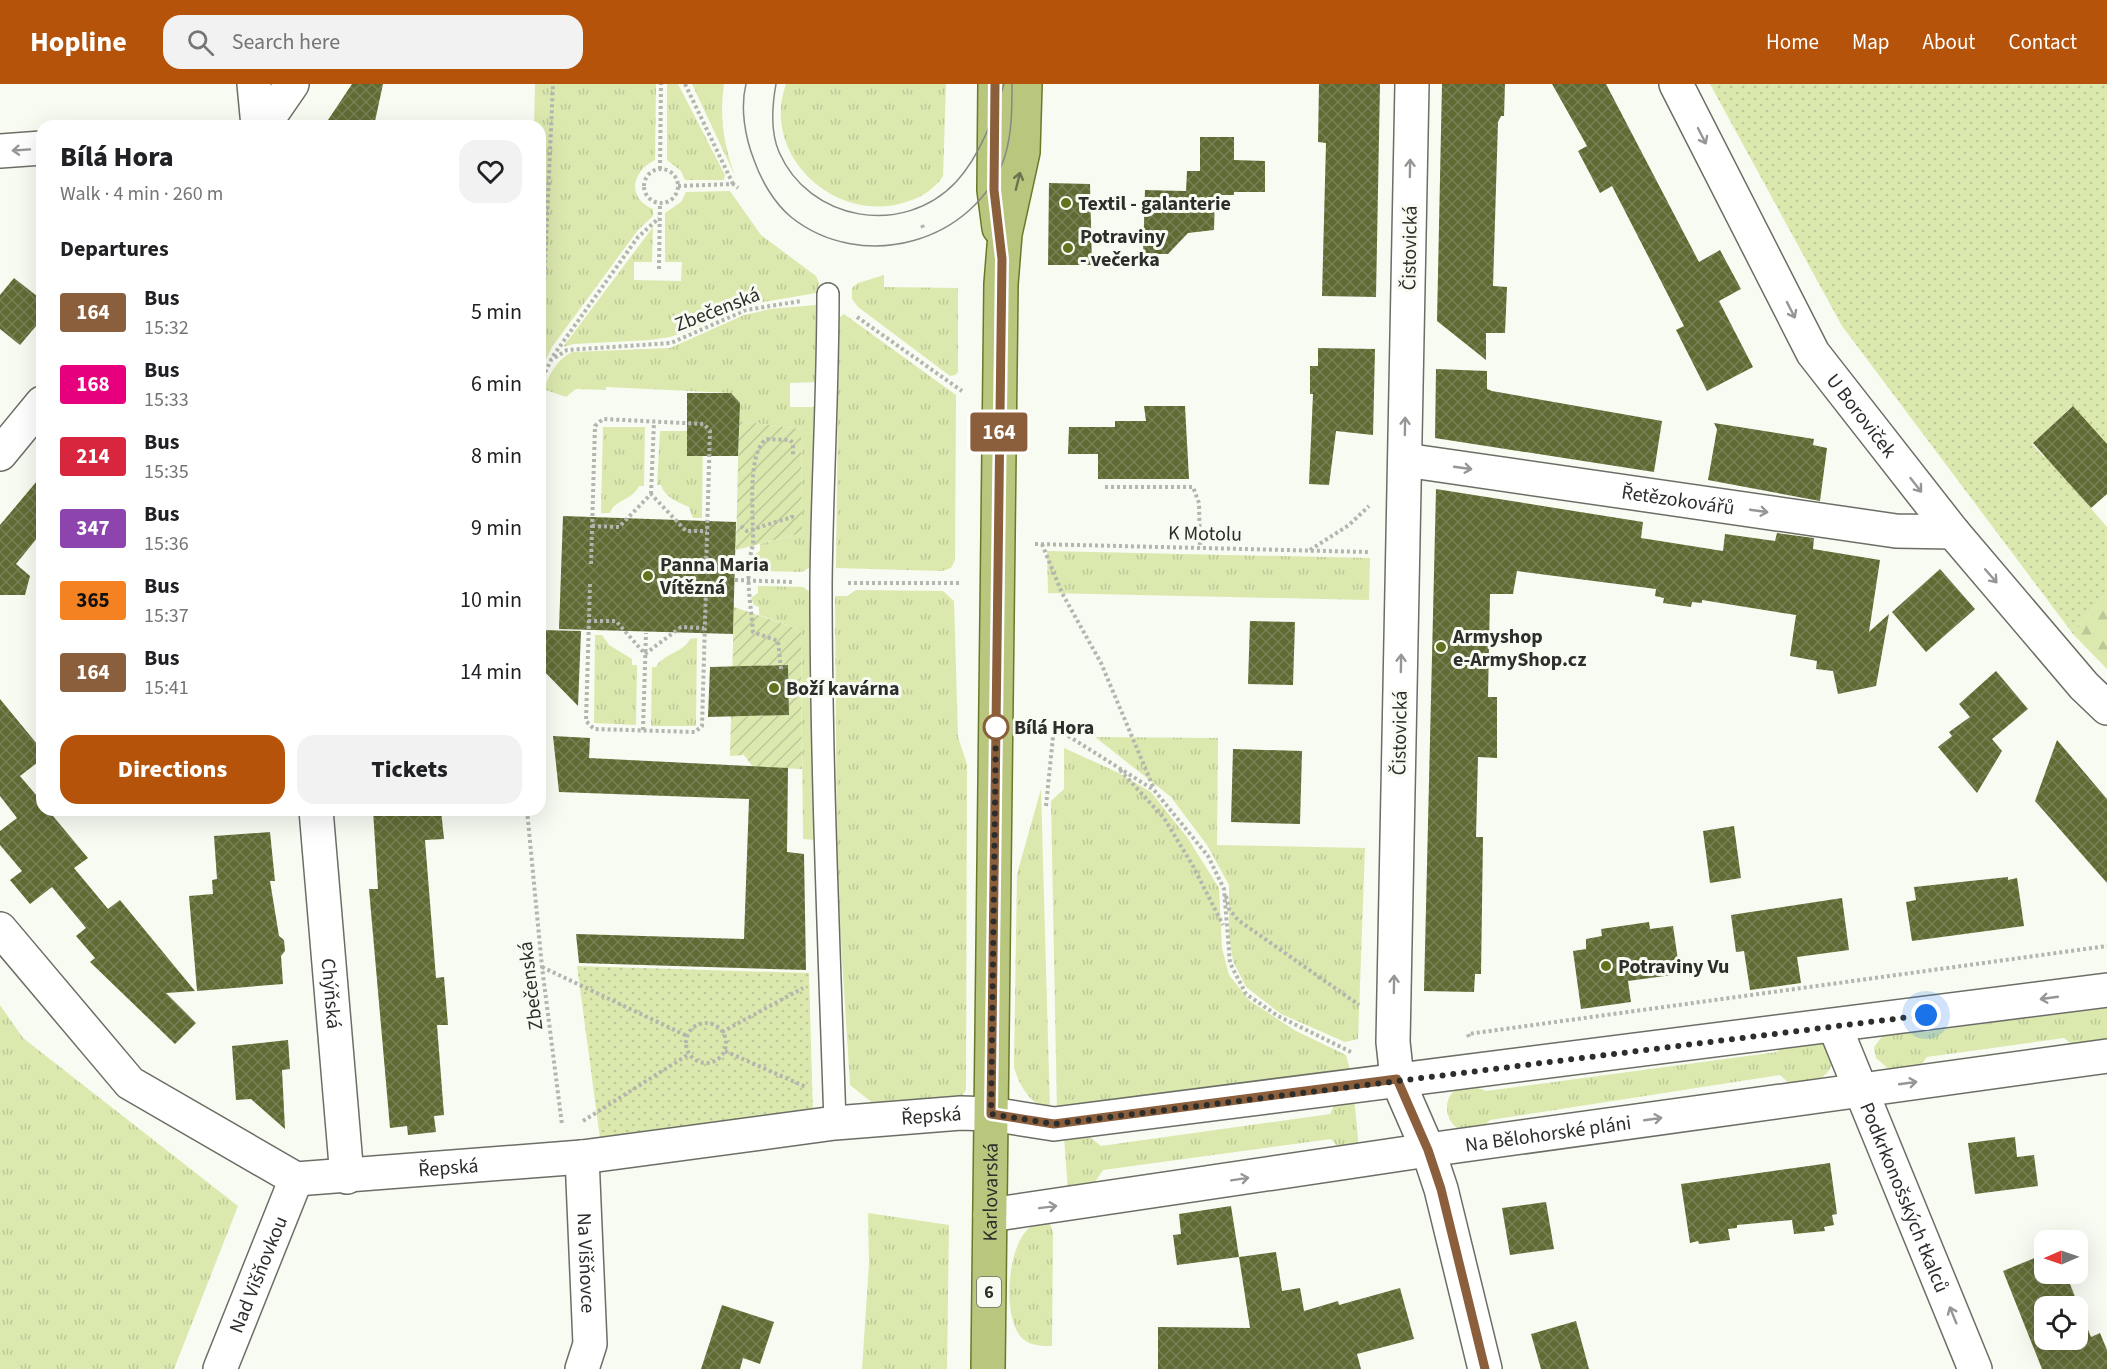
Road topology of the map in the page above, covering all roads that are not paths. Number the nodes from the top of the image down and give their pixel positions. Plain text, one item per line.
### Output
1 (254, 84) edge
2 (292, 84) edge
3 (995, 84) edge
4 (1025, 84) edge
5 (1412, 84) edge
6 (1676, 84) edge
7 (257, 120) edge
8 (267, 120) edge
9 (36, 148) edge
10 (0, 151) edge
11 (1002, 259) junction
12 (828, 294) road end
13 (36, 410) edge
14 (0, 454) edge
15 (1405, 460) junction
16 (1953, 532) junction
17 (2107, 708) edge
18 (317, 816) edge
19 (0, 928) edge
20 (2107, 990) edge
21 (1835, 1027) junction
22 (2107, 1056) edge
23 (1397, 1079) junction
24 (1861, 1090) junction
25 (834, 1111) junction
26 (991, 1114) junction
27 (1428, 1150) junction
28 (571, 1158) junction
29 (347, 1177) junction
30 (297, 1179) junction
31 (990, 1215) junction
32 (219, 1369) edge
33 (582, 1369) edge
34 (988, 1369) edge
35 (1485, 1369) edge
36 (1975, 1369) edge

1 - 7 street
2 - 8 street
3 - 11 main road, Karlovarská / 6
11 -> 4 main road, Karlovarská / 6
15 -> 5 street, Čistovická
6 -> 16 street, U Boroviček
9 -> 10 street
11 - 26 main road, Karlovarská / 6
12 - 25 lane
13 - 14 street
15 -> 16 street, Řetězokovářů
23 -> 15 street, Čistovická
16 -> 17 street, U Boroviček
18 - 29 street, Chýňská
19 - 30 street
20 -> 21 street
21 - 23 street
21 - 24 street, Podkrkonošských tkalců
24 -> 22 street, Na Bělohorské pláni
23 - 26 street
23 - 27 street, Čistovická
27 -> 24 street, Na Bělohorské pláni
36 -> 24 street, Podkrkonošských tkalců
25 - 26 street, Řepská
25 - 28 street, Řepská
26 - 31 main road, Karlovarská / 6
31 -> 27 street, Na Bělohorské pláni
27 - 35 street, Čistovická
28 - 29 street, Řepská
28 - 33 street, Na Višňovce
29 - 30 street, Řepská
30 - 32 street, Nad Višňovkou
31 - 34 main road, Karlovarská / 6

